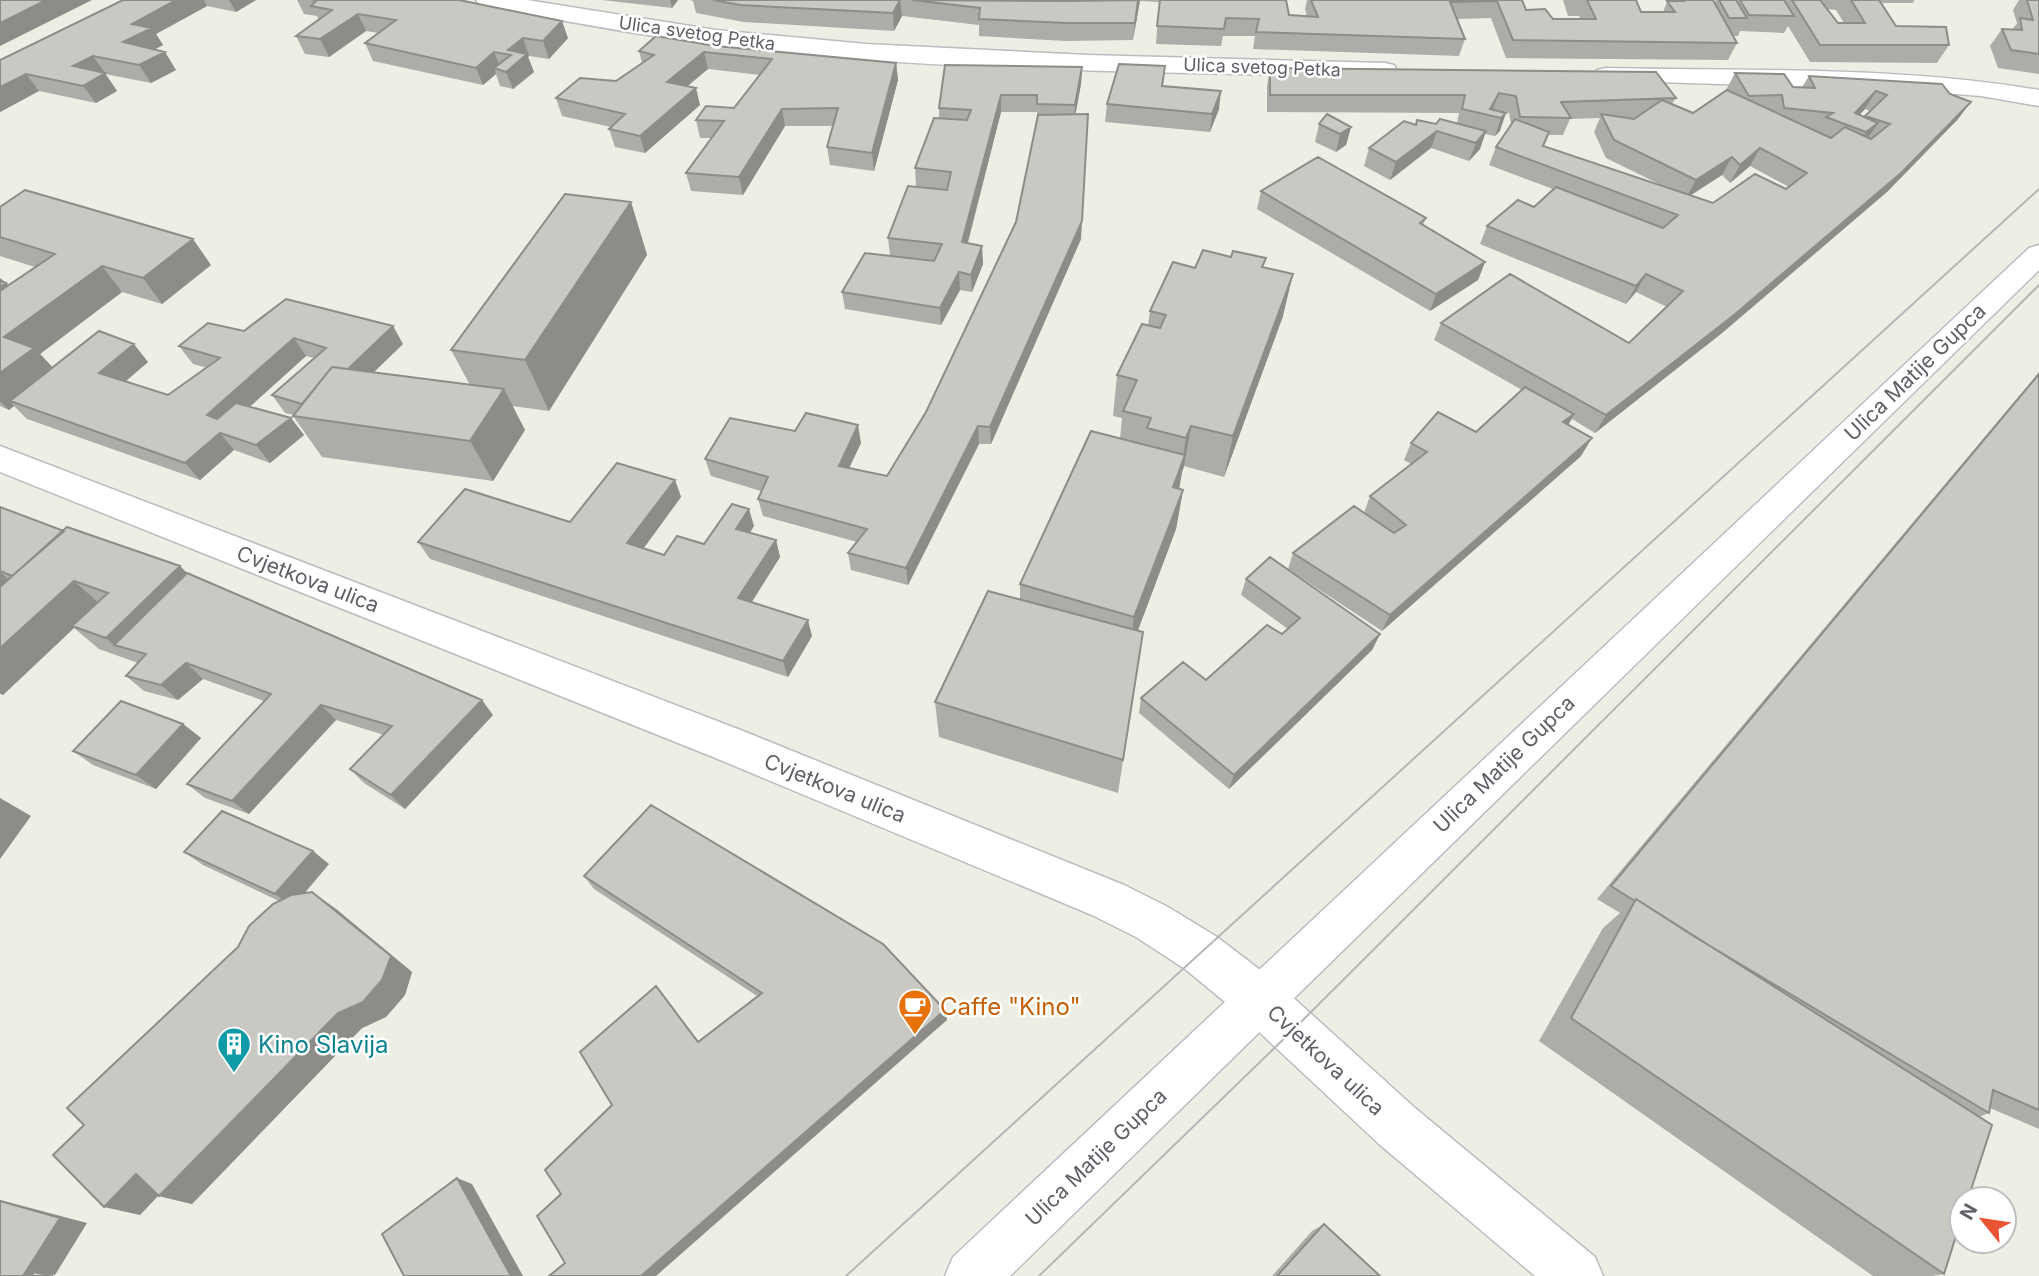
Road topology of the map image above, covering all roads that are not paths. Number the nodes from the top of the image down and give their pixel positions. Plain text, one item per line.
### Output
1 (488, 0) edge
2 (1406, 70) edge
3 (1582, 74) edge
4 (2039, 98) edge
5 (2039, 254) edge
6 (0, 458) edge
7 (1259, 999) junction
8 (972, 1276) edge
9 (1576, 1276) edge

1 - 2 street, Ulica svetog Petka
3 - 4 street
5 - 7 street, Ulica Matije Gupca
6 - 7 street, Cvjetkova ulica
7 - 8 street, Ulica Matije Gupca
7 - 9 street, Cvjetkova ulica

